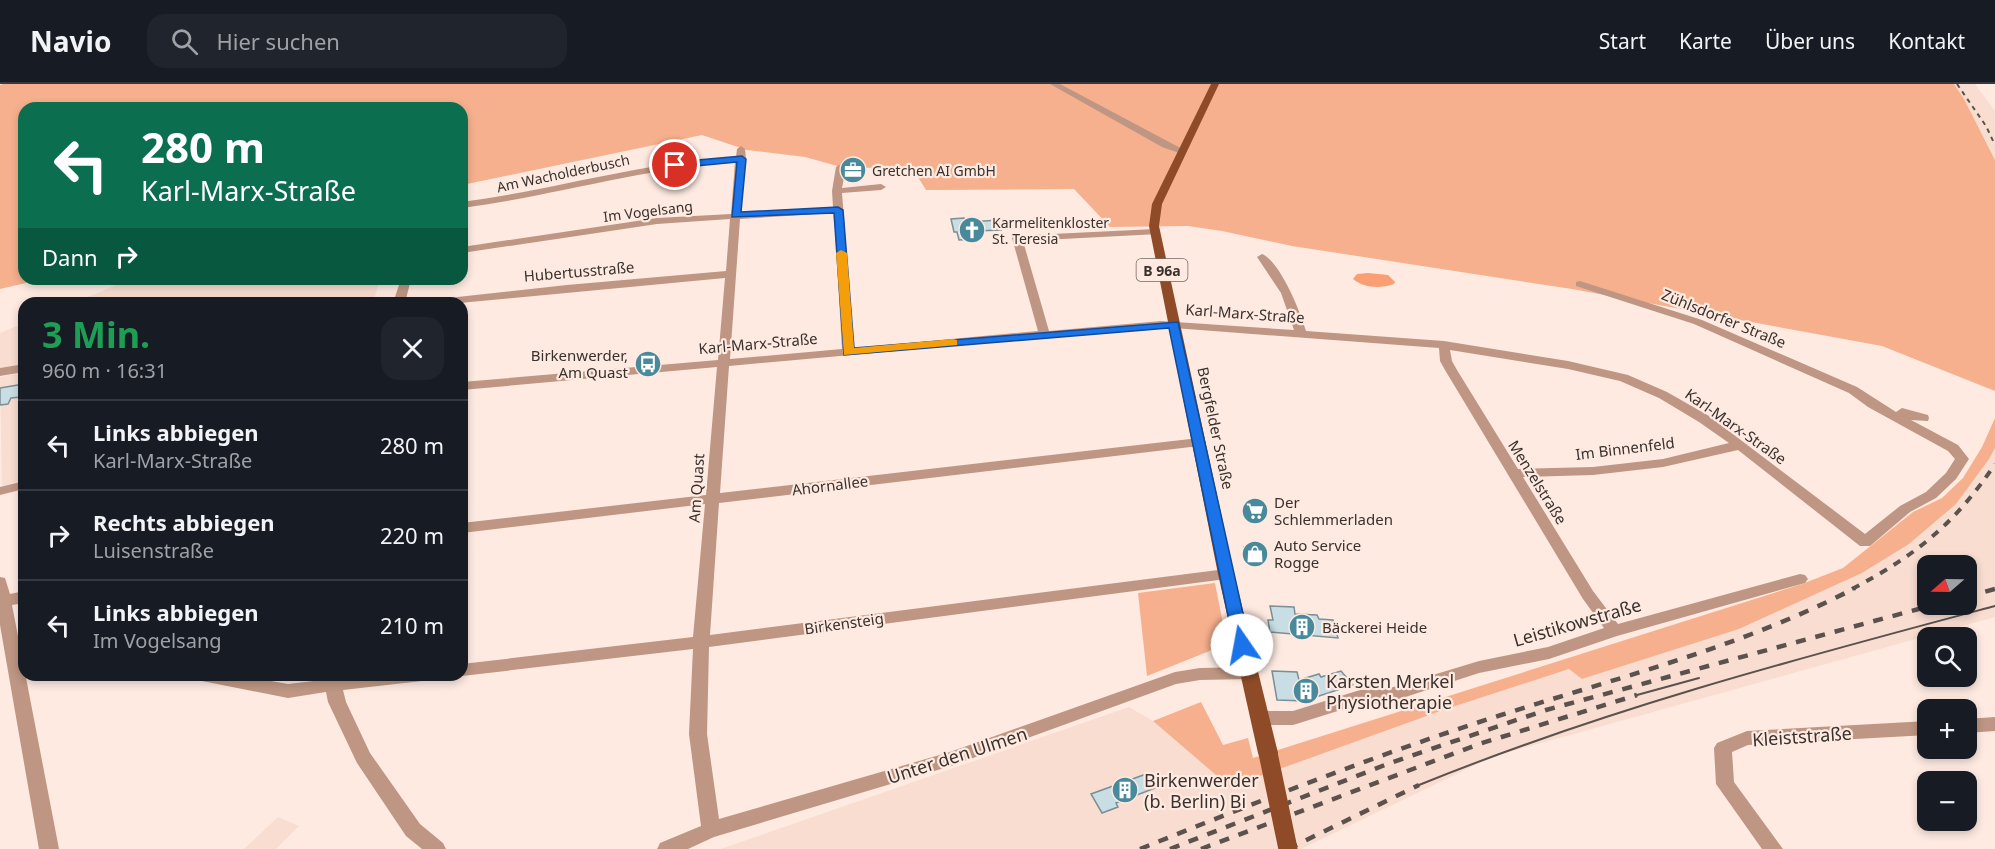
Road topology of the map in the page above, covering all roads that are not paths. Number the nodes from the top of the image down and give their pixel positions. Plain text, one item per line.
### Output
1 (1054, 84) edge
2 (1215, 84) edge
3 (1182, 151) junction
4 (741, 154) joint
5 (841, 167) dead end
6 (881, 187) dead end
7 (837, 191) junction
8 (468, 204) edge
9 (838, 210) junction
10 (735, 215) junction
11 (1155, 232) junction
12 (468, 249) edge
13 (1262, 257) dead end
14 (731, 274) junction
15 (1580, 284) dead end
16 (468, 299) edge
17 (1174, 325) junction
18 (1044, 334) junction
19 (1301, 334) junction
20 (1444, 345) junction
21 (848, 352) junction
22 (722, 363) junction
23 (18, 369) edge
24 (0, 372) edge
25 (468, 385) edge
26 (1853, 390) junction
27 (1923, 418) dead end
28 (1198, 442) junction
29 (1740, 445) junction
30 (1513, 472) junction
31 (18, 486) edge
32 (0, 491) edge
33 (711, 498) junction
34 (468, 527) edge
35 (1865, 542) joint
36 (1226, 573) junction
37 (1800, 579) dead end
38 (0, 582) edge
39 (18, 598) edge
40 (1, 601) edge
41 (1614, 631) junction
42 (701, 642) junction
43 (468, 669) edge
44 (1249, 673) junction
45 (234, 681) edge
46 (369, 681) edge
47 (333, 685) junction
48 (1260, 718) junction
49 (1995, 724) edge
50 (1977, 725) edge
51 (1917, 729) edge
52 (711, 830) junction
53 (49, 849) edge
54 (436, 849) edge
55 (667, 849) edge
56 (1288, 849) edge
57 (1773, 849) edge

1 - 3 street
2 - 3 main road, B 96a
3 - 11 main road, Bergfelder Straße / B 96a
4 - 8 street, Am Wacholderbusch
4 - 10 street, Am Quast
5 - 7 street
6 - 7 street
7 - 9 street
9 - 10 street, Im Vogelsang
9 - 21 street
10 - 12 street, Im Vogelsang
10 - 14 street, Am Quast
11 - 17 main road, Bergfelder Straße / B 96a
11 - 18 street
13 - 19 street
14 - 16 street, Hubertusstraße
14 - 22 street, Am Quast
15 - 26 street, Zühlsdorfer Straße
17 - 18 street, Karl-Marx-Straße
17 - 19 street, Karl-Marx-Straße
17 - 28 main road, Bergfelder Straße / B 96a
18 - 21 street, Karl-Marx-Straße
19 - 20 street, Karl-Marx-Straße
20 - 29 street, Karl-Marx-Straße
20 - 30 street, Menzelstraße
21 - 22 street, Karl-Marx-Straße
22 - 25 street, Karl-Marx-Straße
22 - 33 street, Am Quast
23 - 24 street
26 - 27 street, Zühlsdorfer Straße
26 - 35 street, Zühlsdorfer Straße
28 - 33 street, Ahornallee
28 - 36 main road, Bergfelder Straße / B 96a
29 - 30 street, Im Binnenfeld
29 - 35 street, Karl-Marx-Straße
30 - 41 street, Menzelstraße
31 - 32 street
33 - 34 street, Ahornallee
33 - 42 street, Am Quast
36 - 42 street, Birkensteig
36 - 44 main road, Bergfelder Straße / B 96a
37 - 41 street, Leistikowstraße
38 - 40 street
39 - 40 street
40 - 53 street
41 - 48 street, Leistikowstraße
42 - 43 street, Birkensteig
42 - 52 street, Am Quast
44 - 48 main road, Bergfelder Straße / B 96a
44 - 52 street, Unter den Ulmen
45 - 47 street
46 - 47 street
47 - 54 street
48 - 56 main road, Bergfelder Straße / B 96a, bridge
49 - 50 street
51 - 57 street, Kleiststraße
52 - 55 street, Unter den Ulmen

